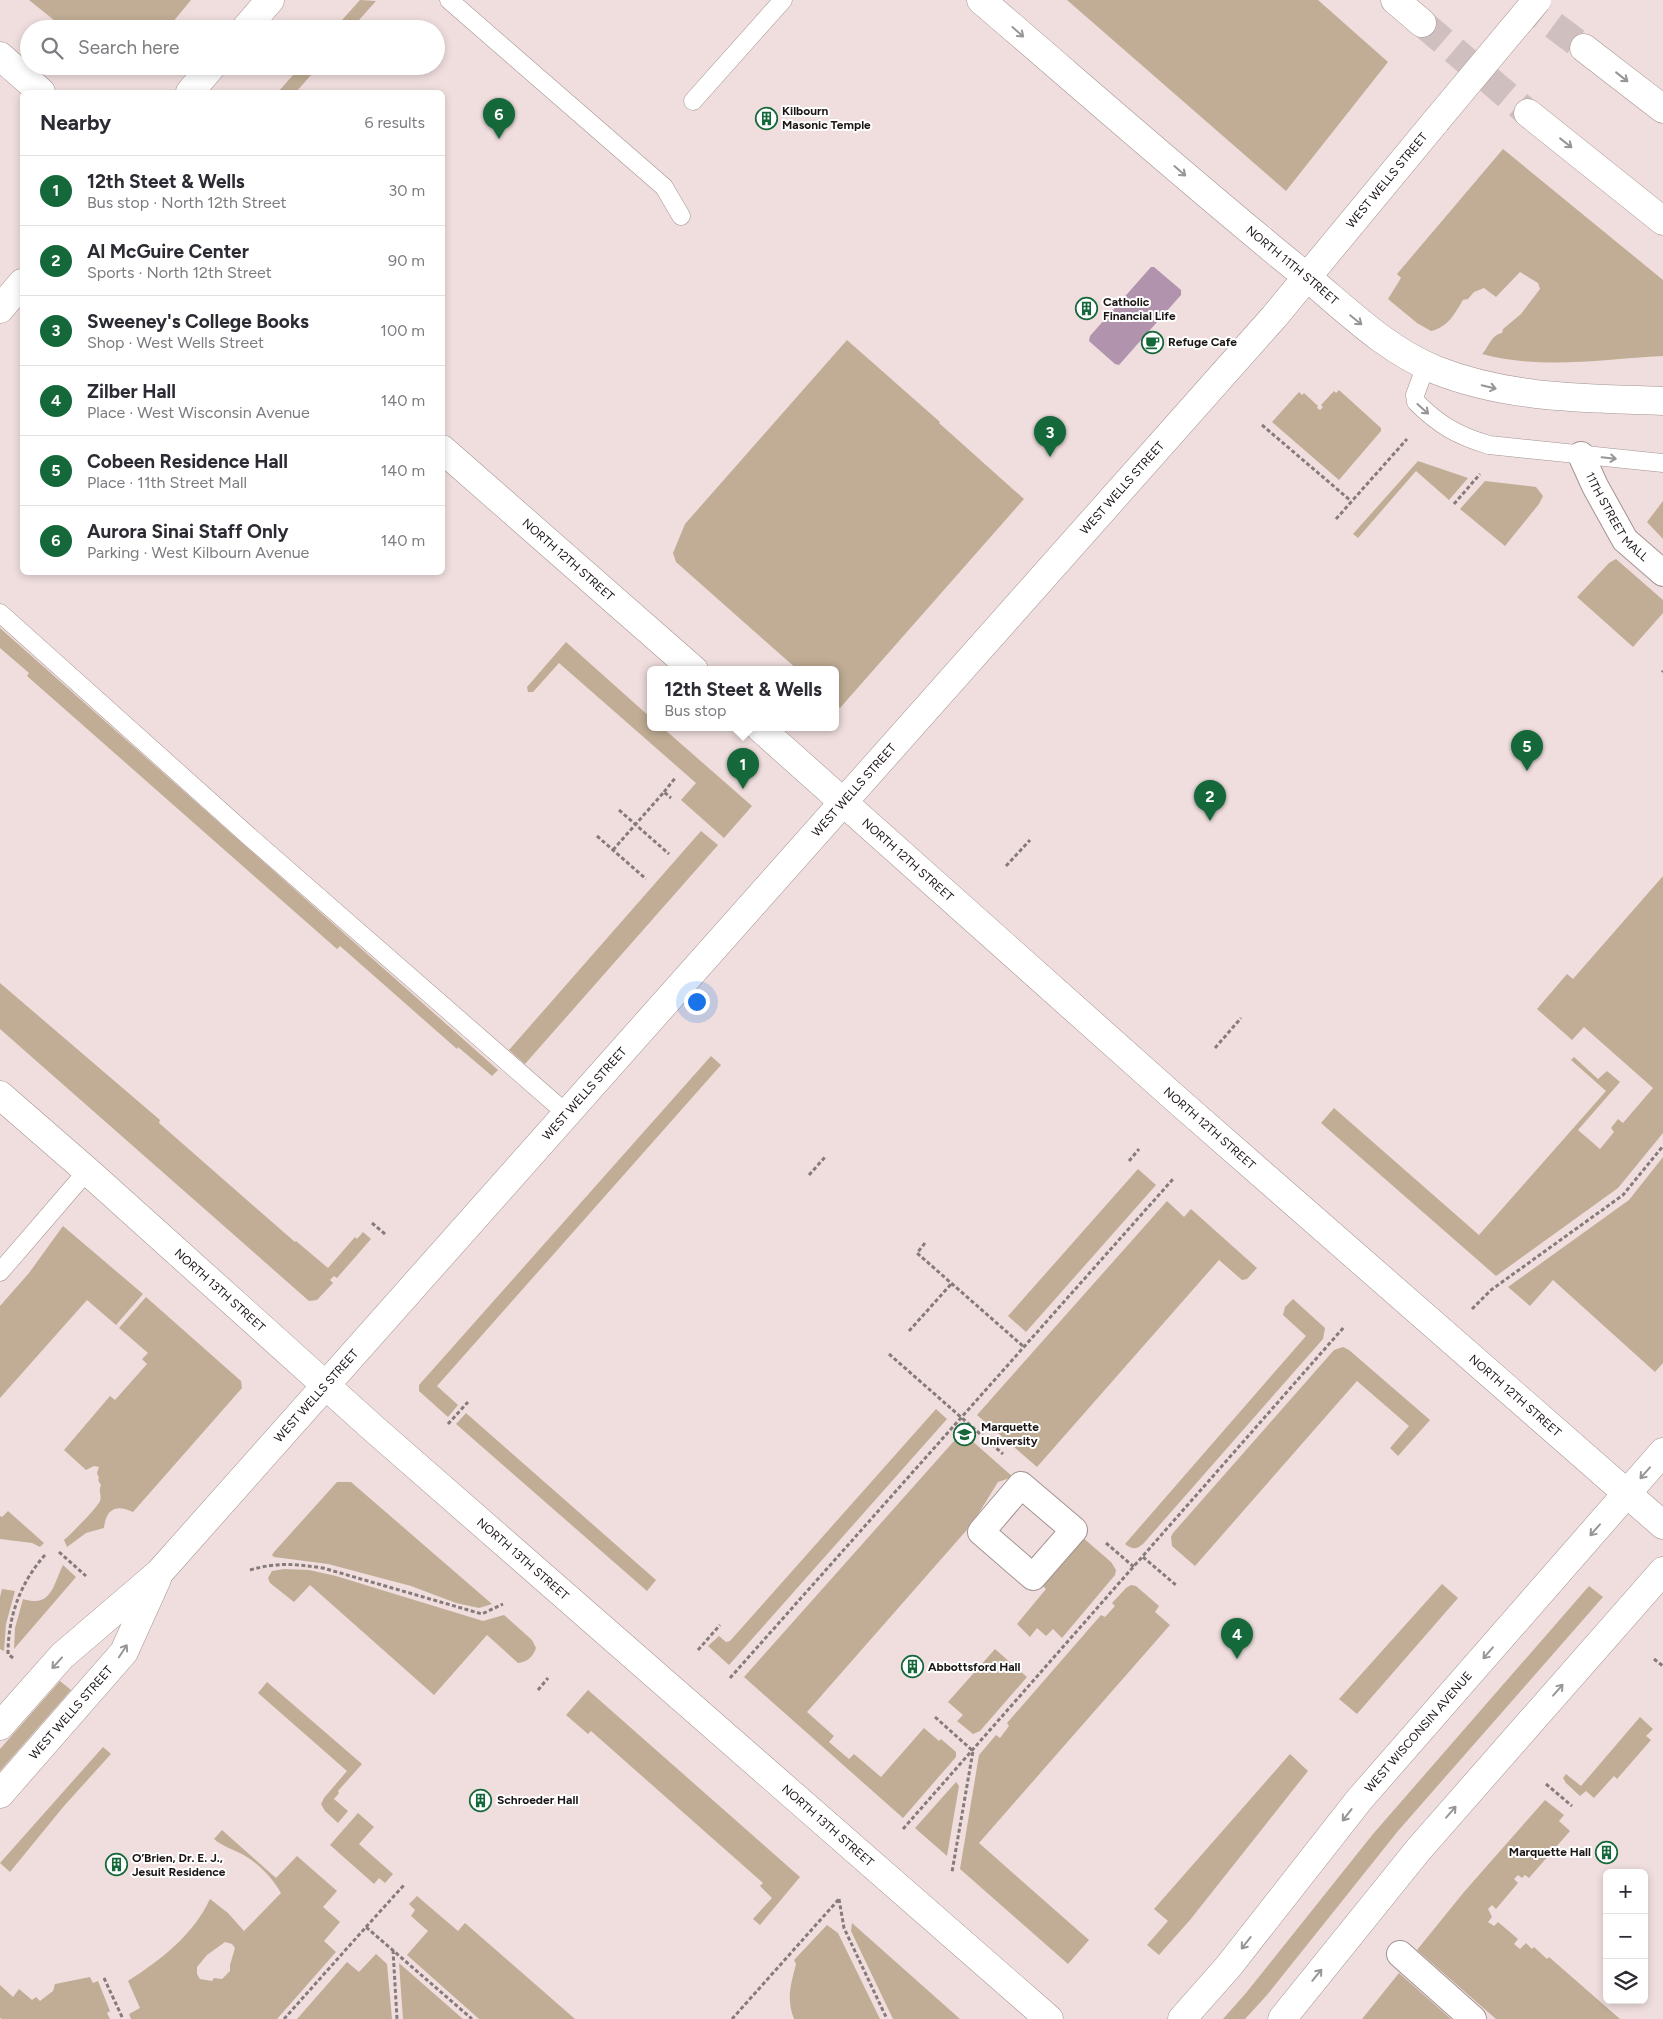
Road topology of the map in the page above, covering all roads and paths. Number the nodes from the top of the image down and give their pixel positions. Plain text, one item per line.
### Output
1 (270, 0) edge
2 (449, 0) edge
3 (783, 0) edge
4 (981, 0) edge
5 (1395, 0) edge
6 (1537, 0) edge
7 (253, 20) edge
8 (1422, 23) tunnel mouth
9 (1584, 48) tunnel mouth
10 (0, 56) edge
11 (20, 74) edge
12 (22, 75) edge
13 (204, 75) edge
14 (39, 90) edge
15 (192, 90) edge
16 (693, 101) dead end
17 (1663, 109) edge
18 (1528, 113) tunnel mouth
19 (681, 216) dead end
20 (1663, 221) edge
21 (1306, 277) junction
22 (20, 285) edge
23 (0, 309) edge
24 (1426, 366) junction
25 (1663, 400) edge
26 (1262, 425) dead end
27 (1407, 439) dead end
28 (445, 452) edge
29 (1581, 455) junction
30 (1663, 463) edge
31 (1483, 470) dead end
32 (1351, 501) junction
33 (1454, 504) dead end
34 (1336, 519) dead end
35 (1663, 573) edge
36 (0, 613) edge
37 (689, 666) edge
38 (763, 731) edge
39 (676, 778) dead end
40 (664, 792) junction
41 (671, 798) dead end
42 (845, 802) junction
43 (619, 810) dead end
44 (635, 824) junction
45 (597, 836) dead end
46 (1030, 840) dead end
47 (613, 850) junction
48 (669, 854) dead end
49 (1006, 866) dead end
50 (646, 880) dead end
51 (1241, 1018) dead end
52 (1215, 1048) dead end
53 (0, 1095) edge
54 (567, 1114) junction
55 (1663, 1146) edge
56 (1139, 1149) dead end
57 (826, 1156) dead end
58 (1129, 1161) dead end
59 (88, 1171) junction
60 (810, 1175) dead end
61 (1173, 1179) dead end
62 (372, 1223) dead end
63 (385, 1234) dead end
64 (925, 1243) dead end
65 (0, 1272) edge
66 (952, 1283) junction
67 (1344, 1327) dead end
68 (908, 1331) dead end
69 (1446, 1334) junction
70 (1024, 1347) junction
71 (889, 1354) dead end
72 (325, 1386) junction
73 (468, 1402) dead end
74 (962, 1418) junction
75 (448, 1424) dead end
76 (1663, 1452) edge
77 (1627, 1494) junction
78 (1663, 1525) edge
79 (59, 1552) dead end
80 (45, 1555) dead end
81 (37, 1556) dead end
82 (1143, 1557) junction
83 (41, 1560) junction
84 (250, 1570) dead end
85 (1663, 1571) edge
86 (159, 1573) junction
87 (86, 1576) dead end
88 (1177, 1586) dead end
89 (504, 1604) dead end
90 (720, 1625) dead end
91 (698, 1650) dead end
92 (13, 1658) dead end
93 (1654, 1659) dead end
94 (1663, 1666) edge
95 (548, 1678) dead end
96 (730, 1678) dead end
97 (538, 1690) dead end
98 (935, 1717) dead end
99 (0, 1726) edge
100 (973, 1751) junction
101 (1546, 1784) dead end
102 (0, 1794) edge
103 (1572, 1806) dead end
104 (903, 1829) dead end
105 (952, 1872) dead end
106 (404, 1885) dead end
107 (366, 1927) junction
108 (393, 1950) junction
109 (1400, 1954) dead end
110 (104, 1978) dead end
111 (123, 2019) edge
112 (284, 2019) edge
113 (397, 2019) edge
114 (472, 2019) edge
115 (732, 2019) edge
116 (887, 2019) edge
117 (1049, 2019) edge
118 (1182, 2019) edge
119 (1282, 2019) edge
120 (1473, 2019) edge

1 - 7 main road
2 - 19 lane
3 - 16 lane
4 -> 21 main road, NORTH 11TH STREET
5 - 8 main road
6 - 21 main road, WEST WELLS STREET, bridge
9 -> 17 main road
10 - 11 main road
12 - 14 main road
13 - 15 main road
18 -> 20 main road
21 -> 24 main road, NORTH 11TH STREET
21 - 42 main road, WEST WELLS STREET
22 - 23 main road
24 -> 25 main road, NORTH 11TH STREET
24 -> 29 lane
26 - 32 path
27 - 32 path
28 - 37 main road, NORTH 12TH STREET
29 -> 30 lane
29 - 35 street, 11TH STREET MALL
31 - 33 path
32 - 34 path
36 - 54 lane
38 - 42 main road, NORTH 12TH STREET
39 - 40 path
40 - 41 path
40 - 44 path
42 - 54 main road, WEST WELLS STREET
42 - 69 main road, NORTH 12TH STREET
43 - 44 path
44 - 47 path
44 - 48 path
45 - 47 path
46 - 49 path
47 - 50 path
51 - 52 path
53 - 59 main road, NORTH 13TH STREET
54 - 72 main road, WEST WELLS STREET
55 - 69 path
56 - 58 path
57 - 60 path
59 - 65 lane
59 - 72 main road, NORTH 13TH STREET
61 - 70 path
62 - 63 path
64 - 66 path
66 - 68 path
66 - 70 path
67 - 82 path
69 - 77 main road, NORTH 12TH STREET
70 - 74 path
71 - 74 path
72 - 86 main road, WEST WELLS STREET
72 - 117 main road, NORTH 13TH STREET
73 - 75 path
74 - 96 path
76 -> 77 main road, WEST WISCONSIN AVENUE
77 - 78 main road, NORTH 12TH STREET
77 -> 118 main road, WEST WISCONSIN AVENUE
79 - 87 path
80 - 83 path
81 - 83 path
82 - 88 path
82 - 100 path
83 - 92 path
84 - 89 path
119 -> 85 main road
86 -> 99 main road, WEST WELLS STREET
102 -> 86 main road, WEST WELLS STREET
90 - 91 path
93 - 94 path
95 - 97 path
98 - 100 path
100 - 104 path
100 - 105 path
101 - 103 path
106 - 107 path
107 - 108 path
107 - 112 path
108 - 113 path
108 - 114 path
109 - 120 street
110 - 111 path
115 - 116 path

